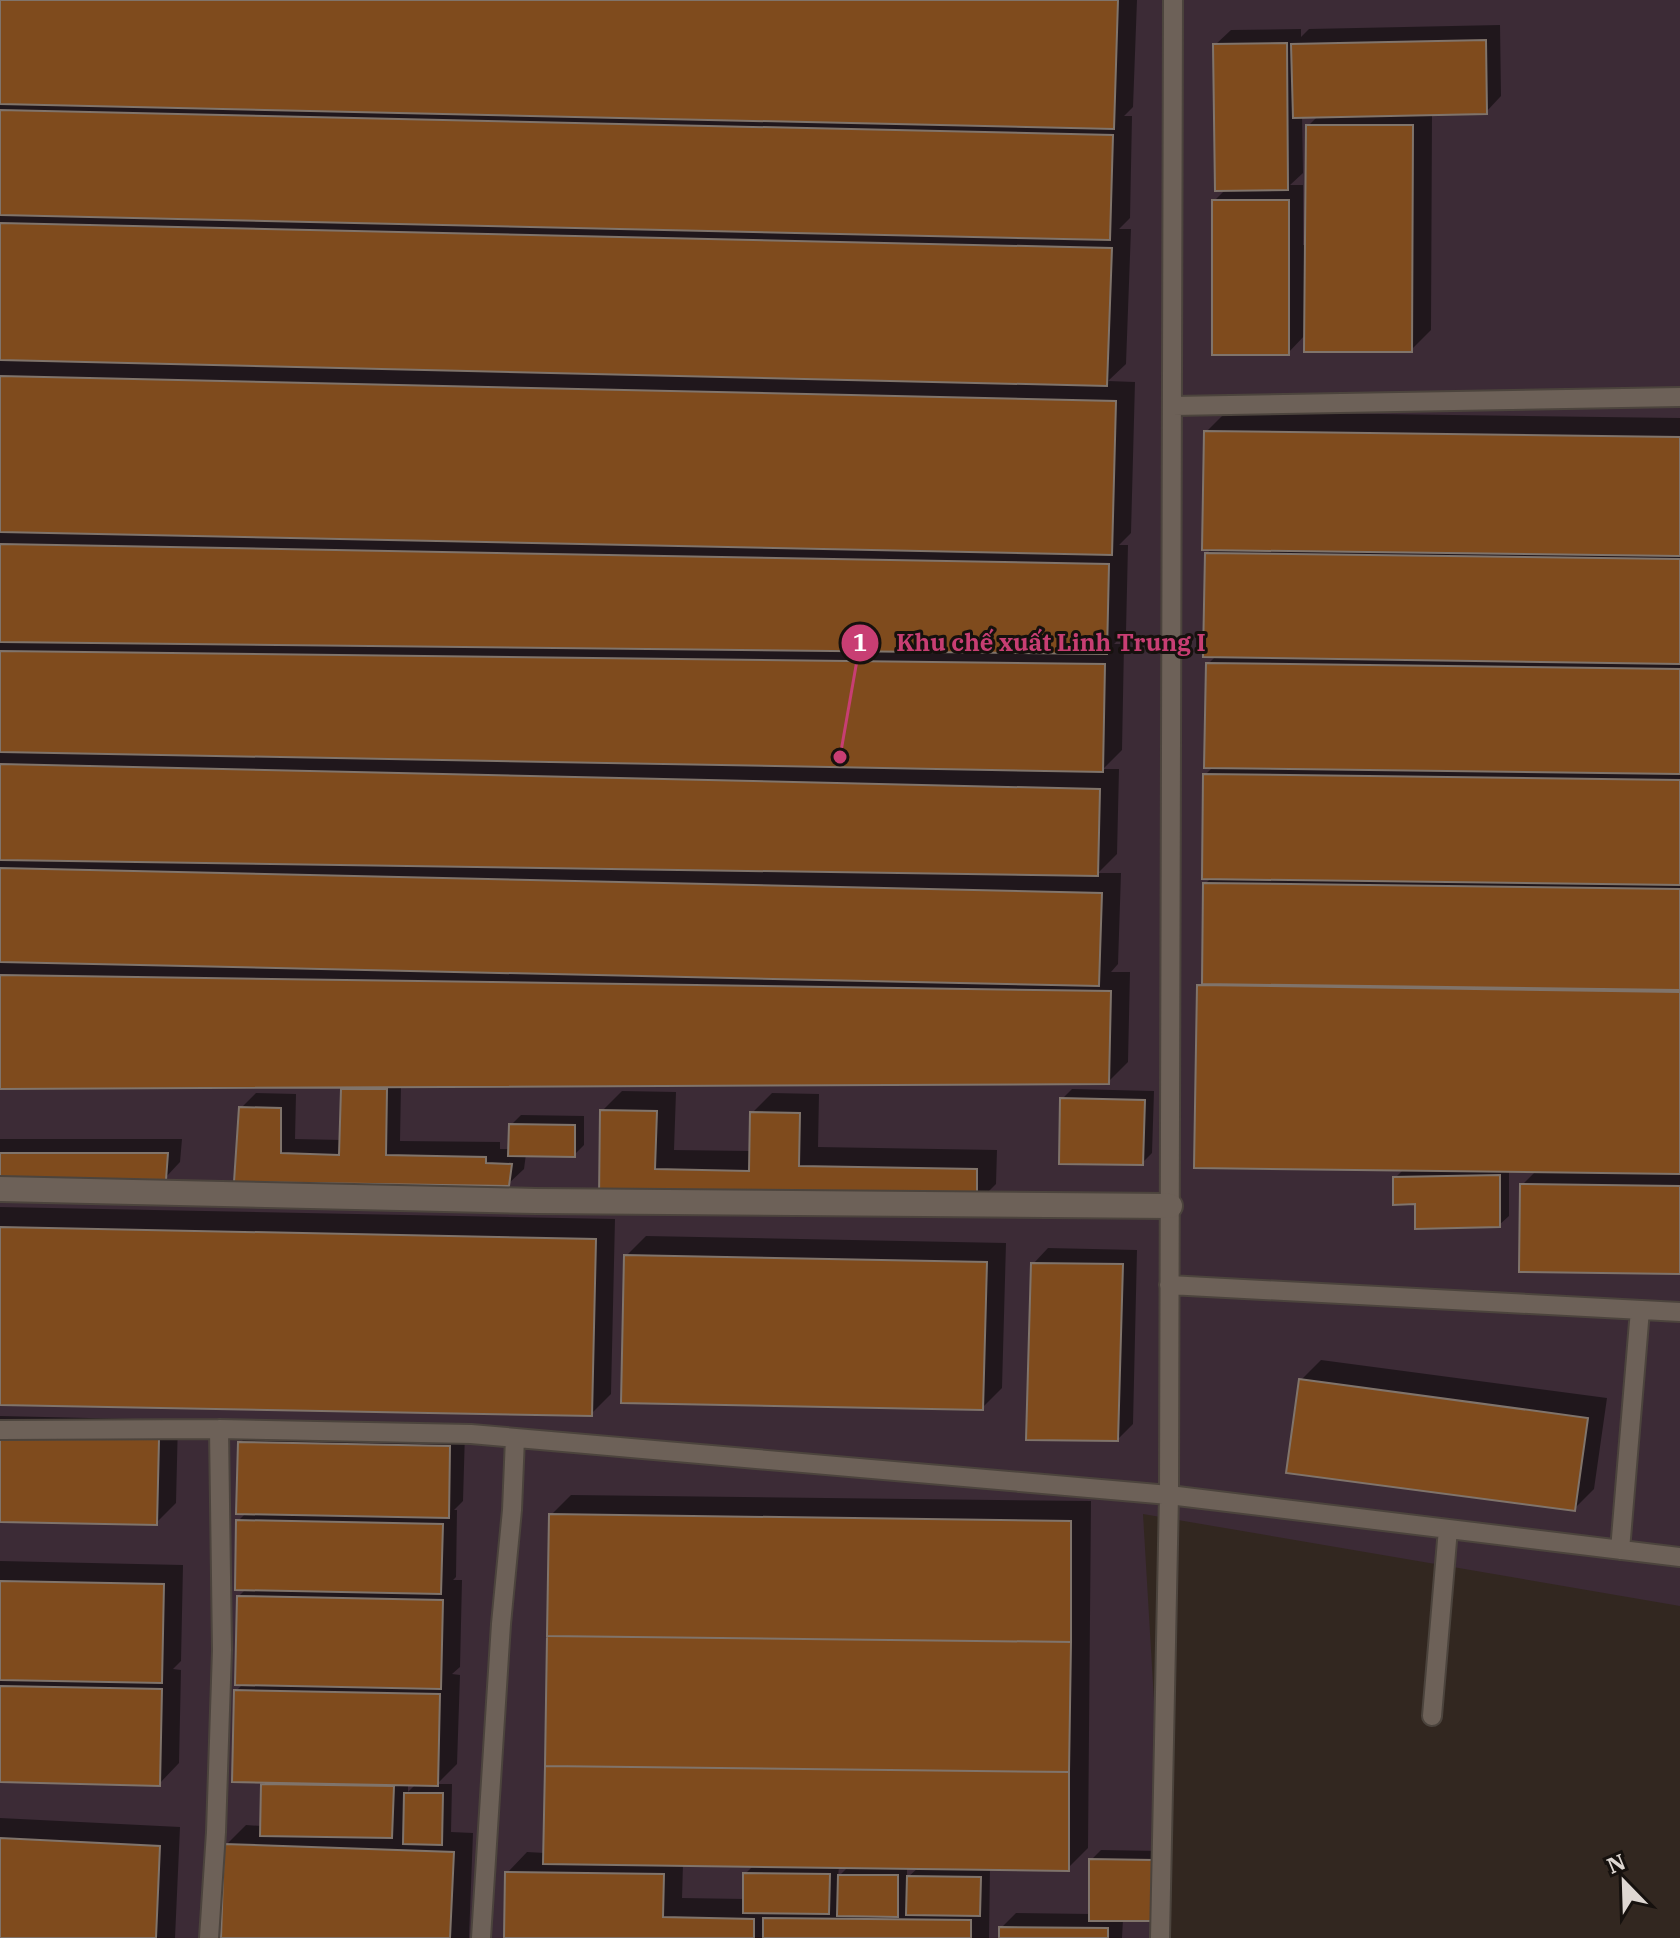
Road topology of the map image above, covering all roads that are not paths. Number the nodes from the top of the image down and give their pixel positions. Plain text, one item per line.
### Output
1 (1173, 0) edge
2 (1680, 397) edge
3 (1173, 406) junction
4 (0, 1189) edge
5 (1170, 1206) junction
6 (1169, 1285) junction
7 (1640, 1310) junction
8 (1680, 1312) edge
9 (219, 1429) junction
10 (0, 1430) edge
11 (515, 1438) junction
12 (1169, 1495) junction
13 (1448, 1529) junction
14 (1620, 1550) junction
15 (1680, 1557) edge
16 (1432, 1716) dead end
17 (209, 1938) edge
18 (481, 1938) edge
19 (1160, 1938) edge

1 - 3 lane
2 - 3 lane
3 - 5 lane
4 - 5 street
5 - 6 lane
6 - 7 lane
6 - 12 lane
7 - 8 lane
7 - 14 lane
9 - 10 lane
9 - 11 lane
9 - 17 lane
11 - 12 lane
11 - 18 lane
12 - 13 lane
12 - 19 lane
13 - 14 lane
13 - 16 lane
14 - 15 lane

